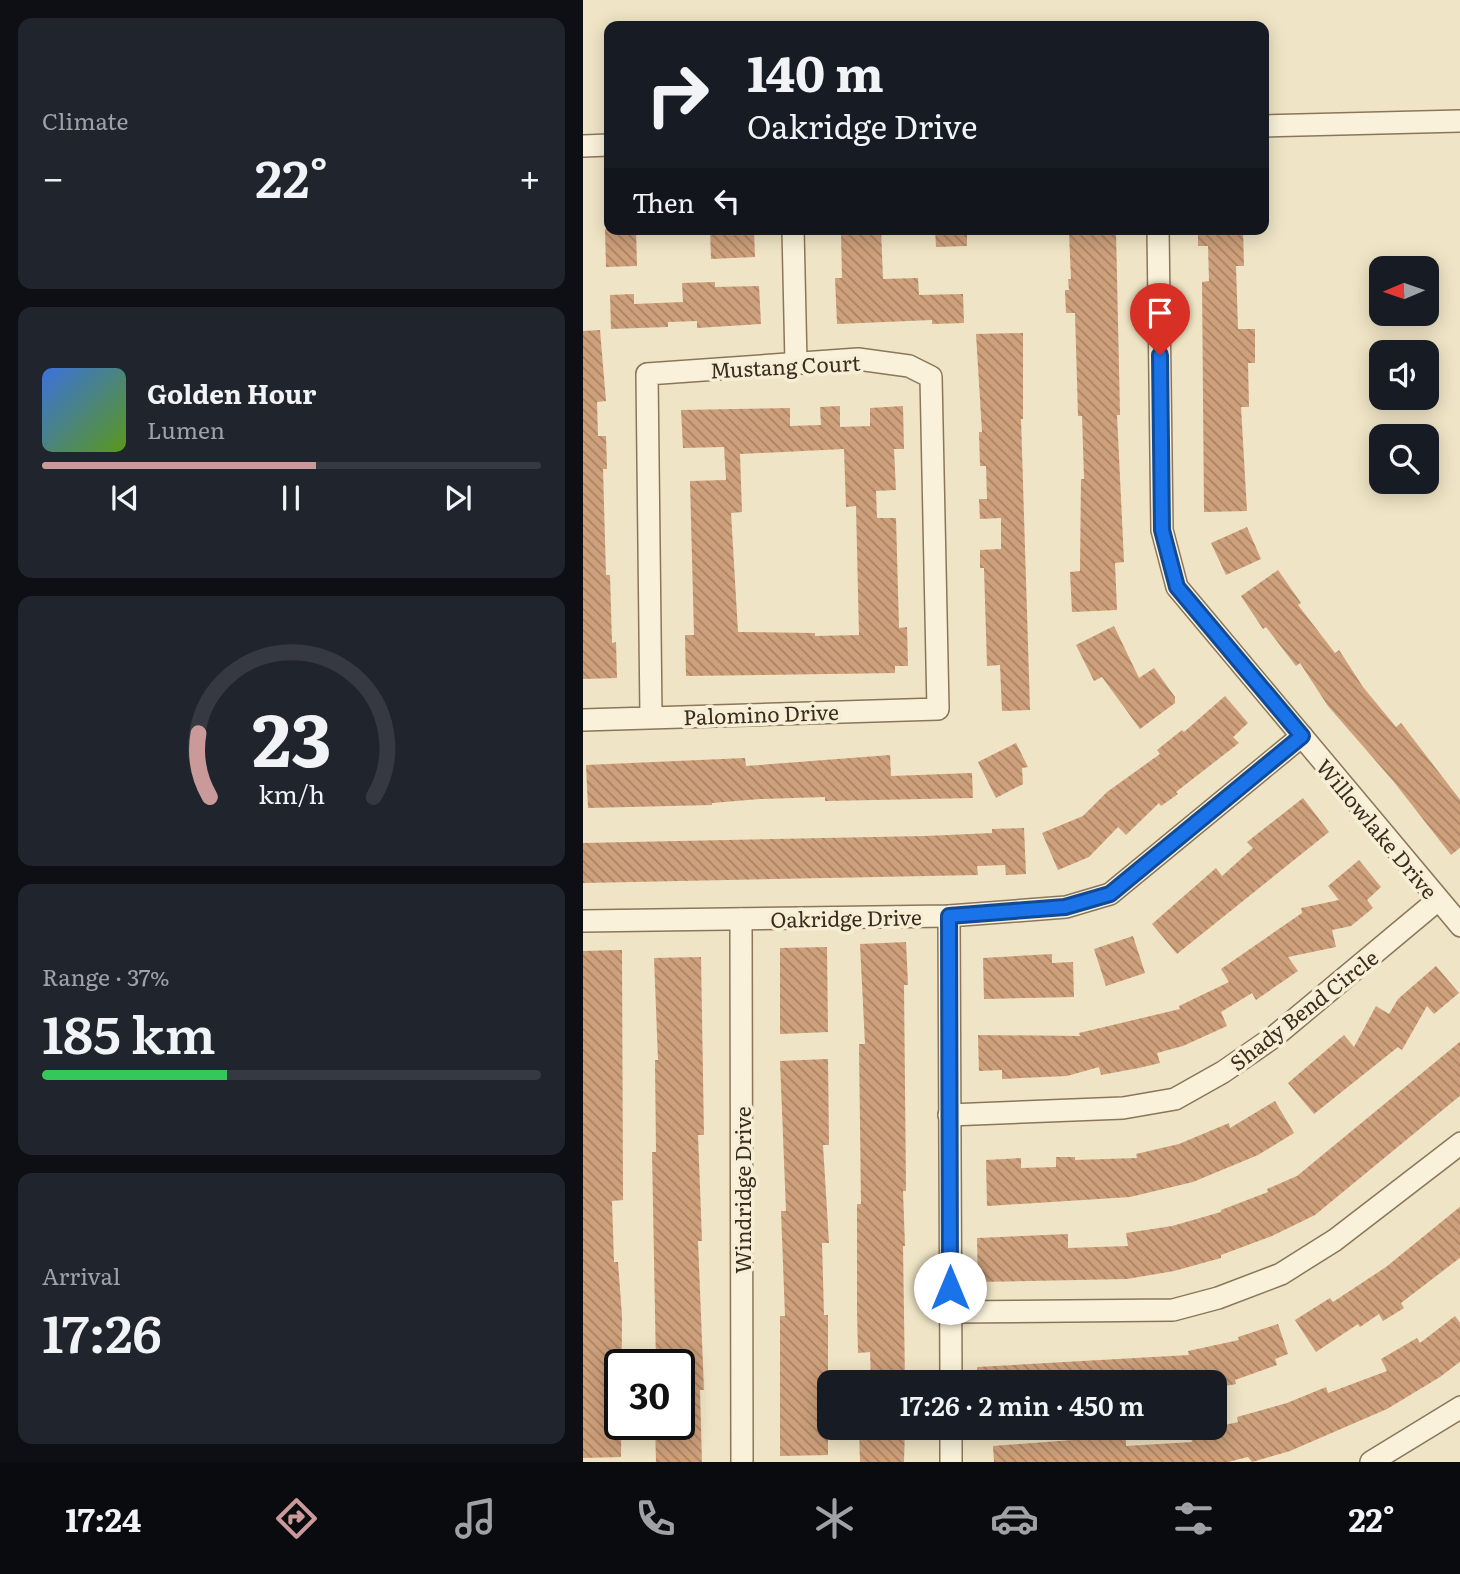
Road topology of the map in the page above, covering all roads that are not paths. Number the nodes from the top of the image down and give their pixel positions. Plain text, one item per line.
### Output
1 (1460, 121) edge
2 (1269, 126) edge
3 (604, 145) edge
4 (583, 146) edge
5 (793, 235) edge
6 (1158, 235) edge
7 (797, 363) junction
8 (938, 709) joint
9 (651, 716) junction
10 (583, 720) edge
11 (1302, 736) junction
12 (1438, 900) junction
13 (949, 916) junction
14 (741, 919) junction
15 (583, 921) edge
16 (1460, 926) edge
17 (949, 1115) junction
18 (1460, 1143) edge
19 (950, 1312) junction
20 (951, 1370) edge
21 (1460, 1407) edge
22 (951, 1440) edge
23 (742, 1462) edge
24 (951, 1462) edge
25 (1372, 1462) edge

1 - 2 street
3 - 4 street
5 - 7 street
6 - 11 street, Willowlake Drive
7 - 8 street, Mustang Court
7 - 9 street, Mustang Court
8 - 9 street, Palomino Drive
9 - 10 street, Palomino Drive
11 - 12 street, Willowlake Drive
11 - 13 street, Oakridge Drive
12 - 16 street, Willowlake Drive
12 - 17 street, Shady Bend Circle
13 - 14 street, Oakridge Drive
13 - 17 street
14 - 15 street, Oakridge Drive
14 - 23 street, Windridge Drive
17 - 19 street
18 - 19 street
19 - 20 street
21 - 25 street
22 - 24 street

